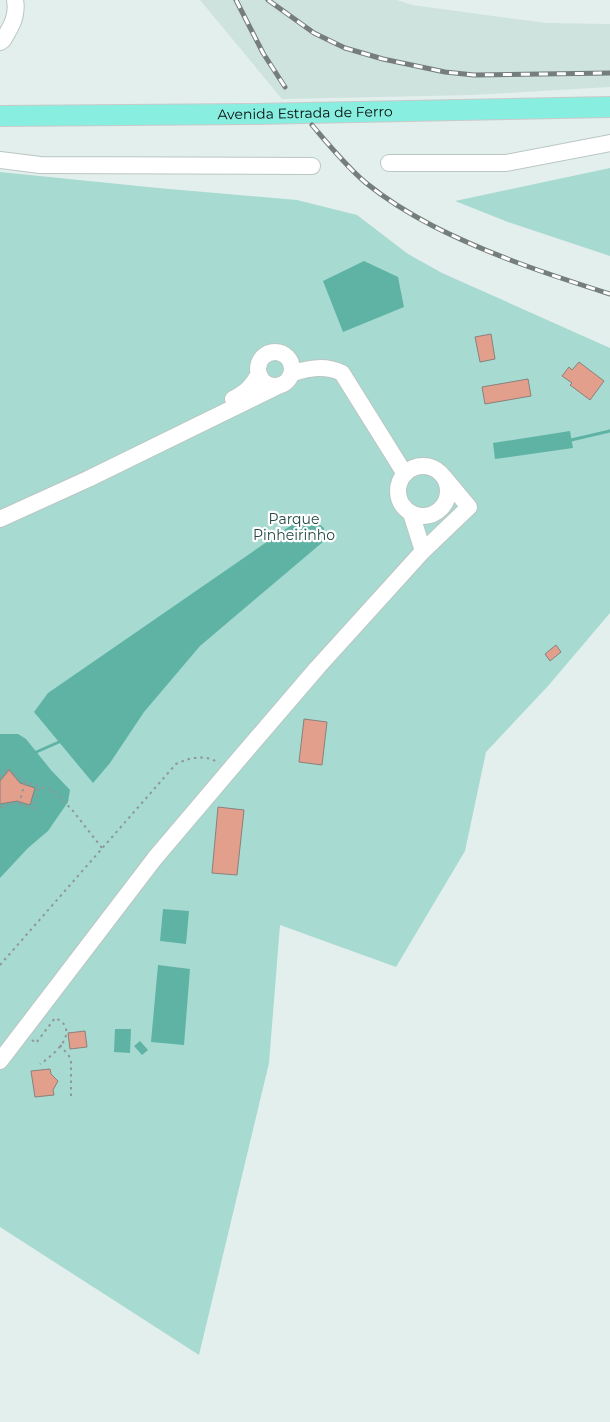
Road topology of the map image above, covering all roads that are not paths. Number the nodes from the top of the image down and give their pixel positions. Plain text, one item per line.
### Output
1 (14, 0) edge
2 (0, 42) edge
3 (610, 107) edge
4 (0, 116) edge
5 (610, 143) edge
6 (0, 160) edge
7 (389, 164) dead end
8 (312, 166) dead end
9 (292, 373) junction
10 (259, 374) junction
11 (280, 385) junction
12 (404, 474) junction
13 (444, 477) junction
14 (0, 507) edge
15 (411, 513) junction
16 (0, 519) edge
17 (423, 551) junction
18 (0, 1061) edge

1 - 2 street
3 - 4 main road, Avenida Estrada de Ferro
5 - 7 street
6 - 8 street
9 - 10 street
9 - 11 street
9 - 12 street
10 - 11 street
10 - 14 street
11 - 16 street
12 - 13 street
12 - 15 street
13 - 15 street
13 - 17 street
15 - 17 street
17 - 18 street

